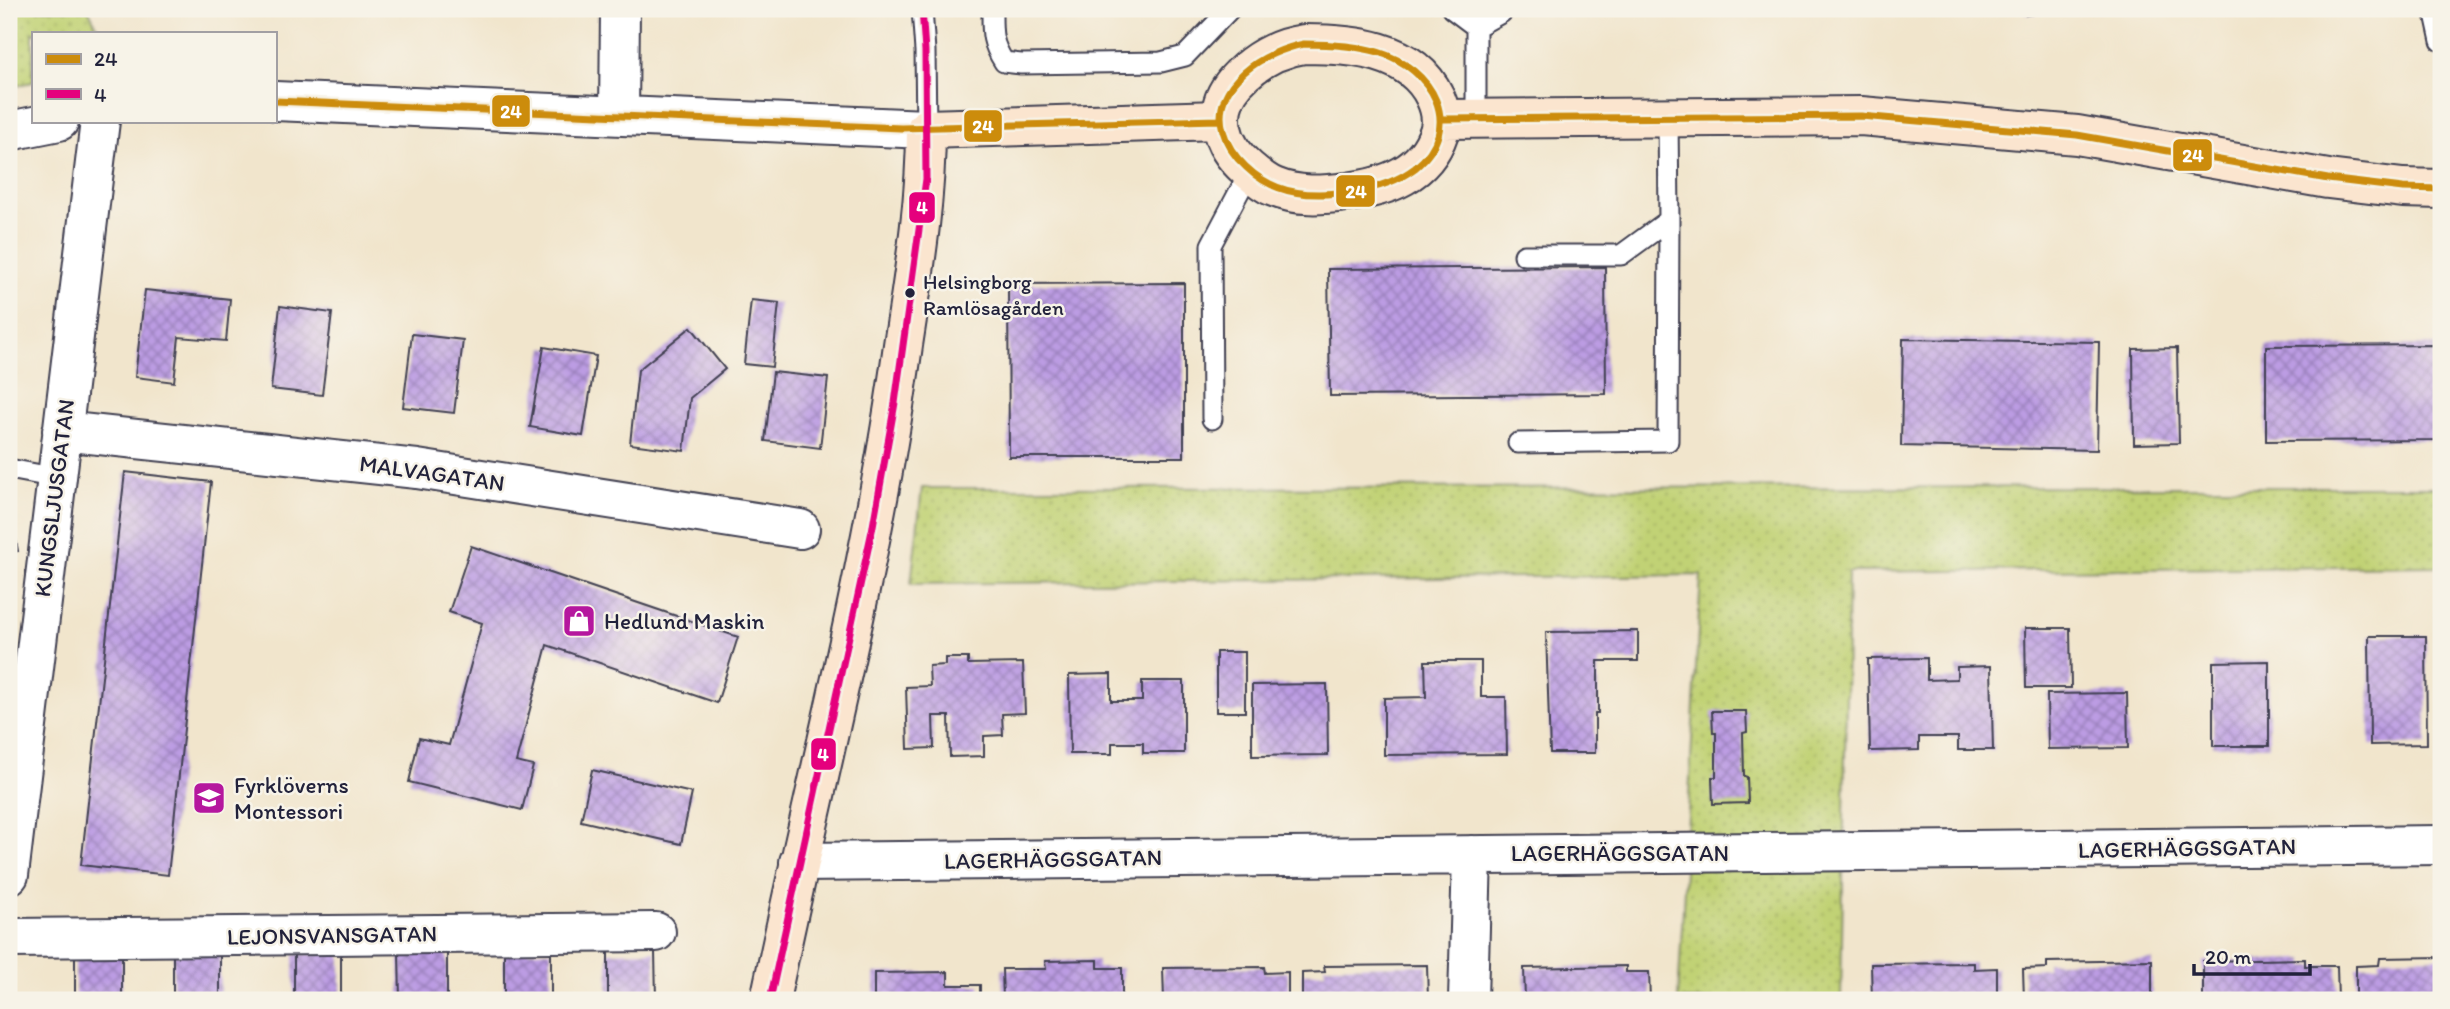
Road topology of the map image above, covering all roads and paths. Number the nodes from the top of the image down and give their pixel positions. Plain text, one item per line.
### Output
1 (620, 9) edge
2 (922, 9) edge
3 (992, 9) edge
4 (1230, 9) edge
5 (1452, 9) edge
6 (1505, 9) edge
7 (2434, 9) edge
8 (1476, 27) junction
9 (2441, 41) edge
10 (276, 101) edge
11 (619, 116) junction
12 (1668, 116) junction
13 (1459, 119) junction
14 (1219, 120) junction
15 (54, 122) edge
16 (100, 122) edge
17 (926, 128) junction
18 (9, 131) edge
19 (1250, 171) junction
20 (2441, 189) edge
21 (1669, 220) junction
22 (1524, 255) dead end
23 (1212, 419) dead end
24 (62, 430) junction
25 (1518, 443) dead end
26 (9, 469) edge
27 (57, 478) junction
28 (800, 529) dead end
29 (19, 706) edge
30 (2441, 845) edge
31 (1472, 855) junction
32 (799, 862) junction
33 (9, 876) edge
34 (656, 932) dead end
35 (9, 938) edge
36 (770, 1000) edge
37 (1468, 1000) edge

1 - 11 street
2 - 17 lane
3 - 4 lane
5 - 8 lane
6 - 8 lane
7 - 9 lane
8 - 13 lane
10 - 11 street
11 - 17 street
12 - 13 street
12 - 20 street
12 - 21 lane
13 - 14 street
13 - 19 street
14 - 17 street
14 - 19 street
15 - 18 street
16 - 24 street, KUNGSLJUSGATAN
17 - 32 street
19 - 23 lane
21 - 22 lane
21 - 25 lane
24 - 27 street, KUNGSLJUSGATAN
24 - 28 street, MALVAGATAN
26 - 27 lane
27 - 29 street, KUNGSLJUSGATAN
29 - 33 street, KUNGSLJUSGATAN
30 - 31 street, LAGERHÄGGSGATAN
31 - 32 street, LAGERHÄGGSGATAN
31 - 37 street
32 - 36 street
34 - 35 street, LEJONSVANSGATAN

